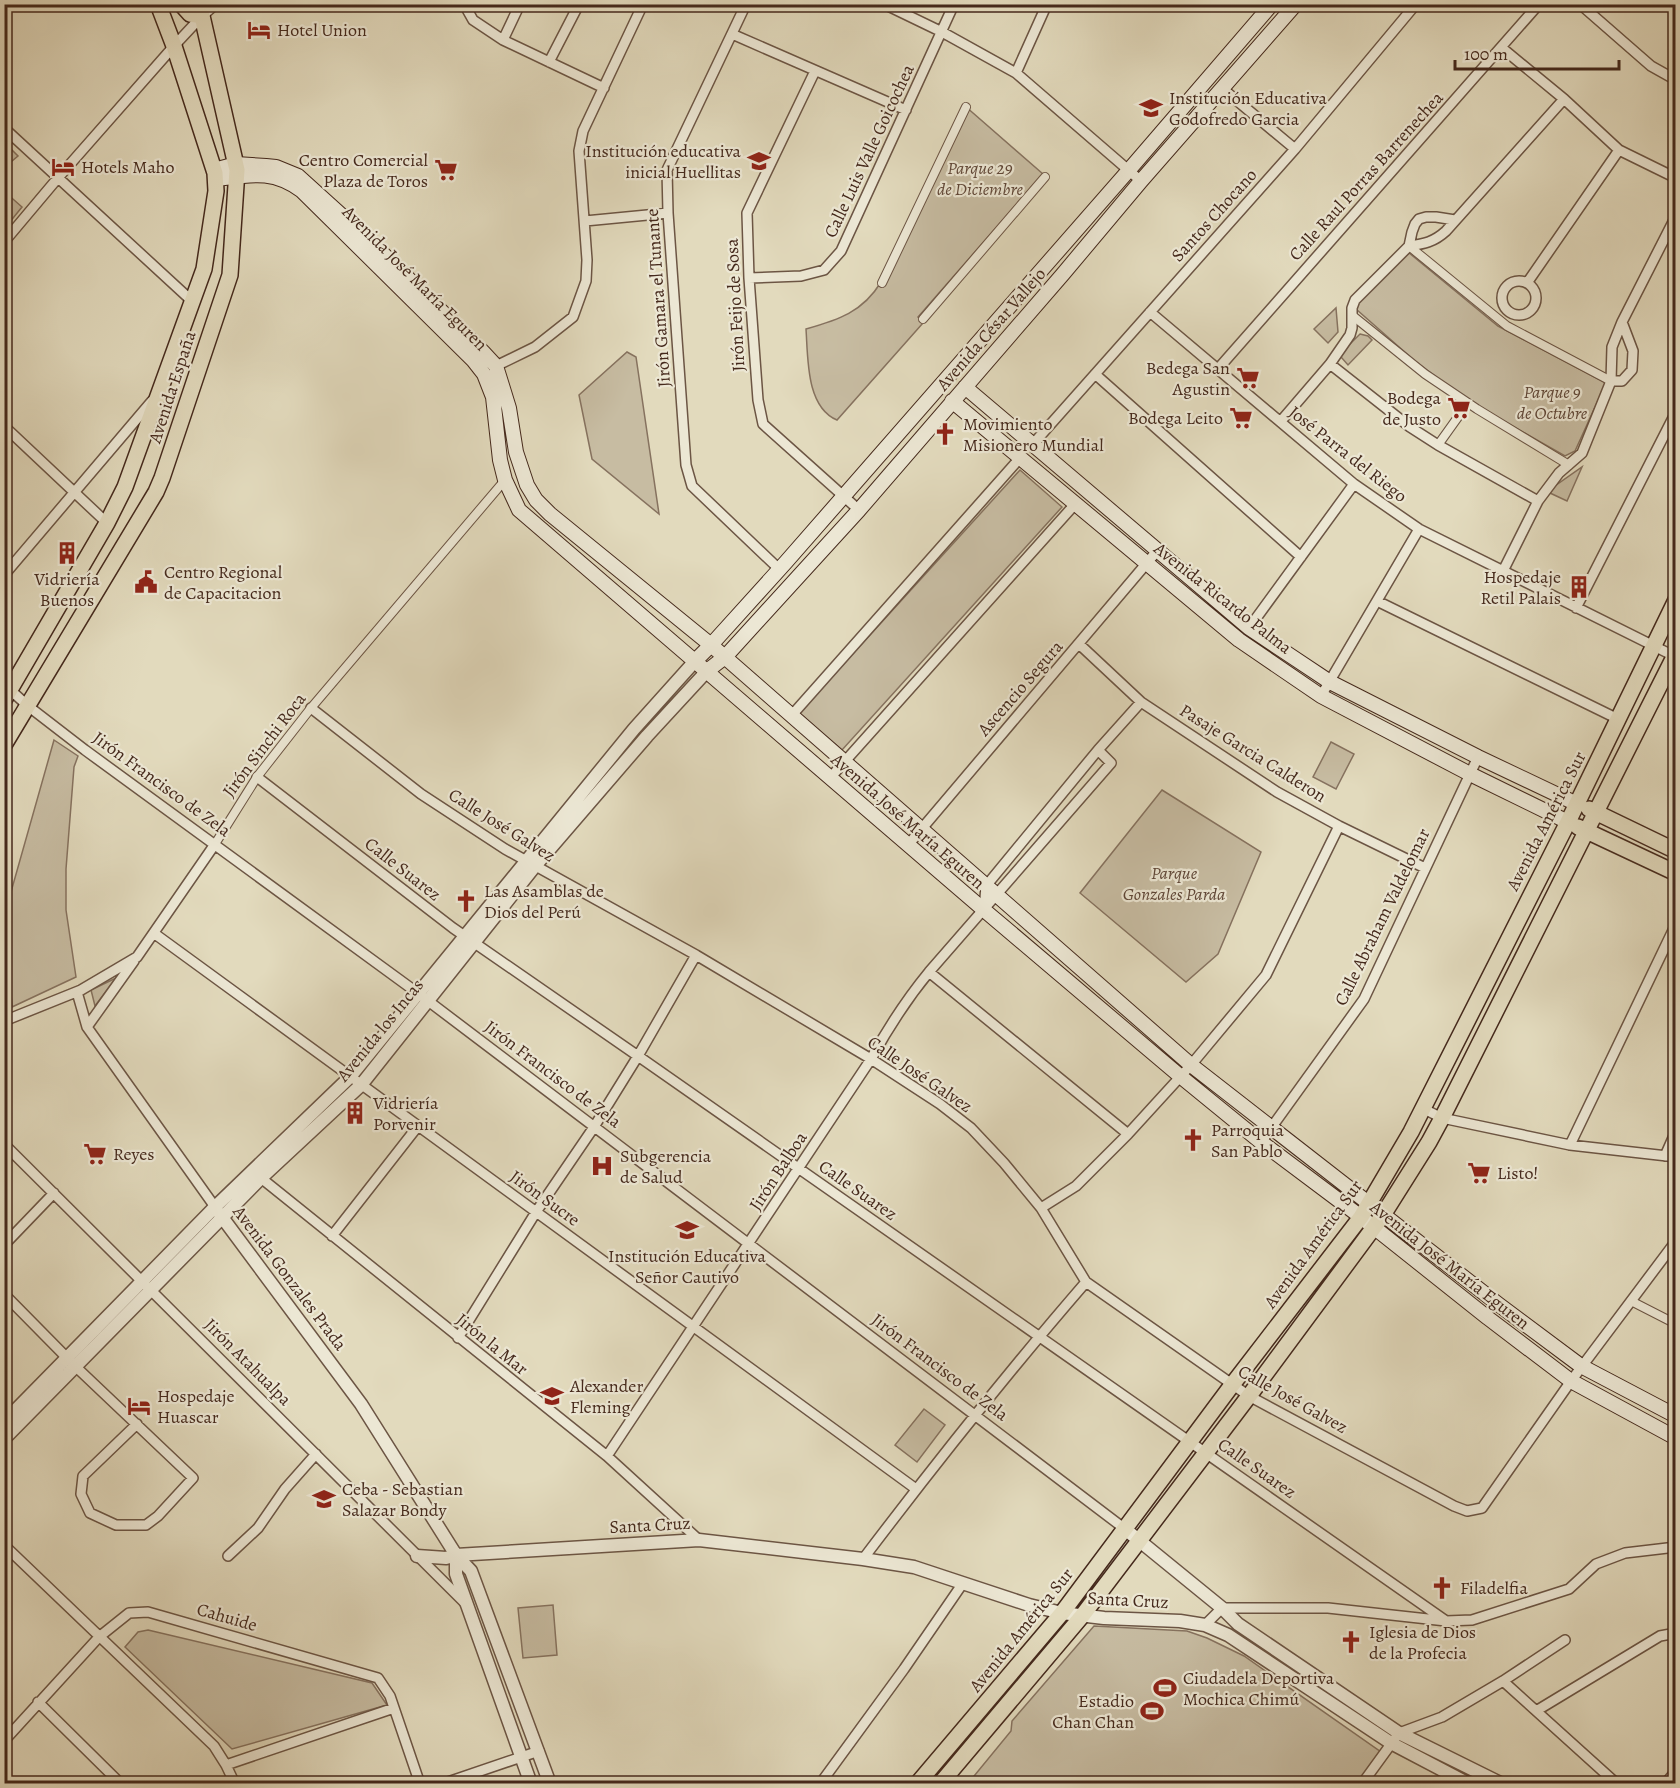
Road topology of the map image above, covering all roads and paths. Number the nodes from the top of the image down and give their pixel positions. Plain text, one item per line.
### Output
1 (158, 4) edge
2 (181, 4) edge
3 (216, 4) edge
4 (464, 4) edge
5 (520, 4) edge
6 (579, 4) edge
7 (643, 4) edge
8 (747, 4) edge
9 (884, 4) edge
10 (954, 4) edge
11 (1047, 4) edge
12 (1272, 4) edge
13 (1296, 4) edge
14 (1416, 4) edge
15 (1539, 4) edge
16 (1580, 4) edge
17 (199, 10) edge
18 (942, 32) junction
19 (732, 34) junction
20 (503, 40) junction
21 (174, 46) junction
22 (1502, 48) junction
23 (549, 62) junction
24 (815, 71) junction
25 (1016, 73) junction
26 (1676, 80) edge
27 (604, 88) junction
28 (1223, 89) junction
29 (1564, 99) junction
30 (966, 107) dead end
31 (906, 110) junction
32 (4, 128) edge
33 (1295, 149) junction
34 (1619, 150) junction
35 (237, 170) junction
36 (1129, 170) junction
37 (215, 174) junction
38 (1045, 177) dead end
39 (57, 178) junction
40 (1676, 178) edge
41 (1141, 181) junction
42 (668, 213) junction
43 (1676, 216) edge
44 (1455, 220) junction
45 (585, 221) junction
46 (4, 242) edge
47 (1409, 246) junction
48 (204, 269) junction
49 (230, 275) junction
50 (749, 278) junction
51 (882, 283) dead end
52 (1527, 283) dead end
53 (193, 302) junction
54 (1150, 312) junction
55 (1353, 316) junction
56 (923, 319) dead end
57 (1622, 322) junction
58 (1330, 364) junction
59 (496, 366) junction
60 (1217, 370) junction
61 (1095, 374) junction
62 (950, 375) junction
63 (1611, 381) junction
64 (964, 387) junction
65 (937, 389) junction
66 (162, 390) junction
67 (952, 401) junction
68 (1468, 403) junction
69 (1676, 412) edge
70 (1281, 421) junction
71 (4, 426) edge
72 (1033, 444) junction
73 (1438, 445) junction
74 (1020, 458) junction
75 (1569, 465) junction
76 (505, 480) junction
77 (1354, 484) junction
78 (75, 493) junction
79 (843, 496) junction
80 (1538, 501) junction
81 (1076, 503) junction
82 (859, 510) junction
83 (107, 524) junction
84 (1419, 529) junction
85 (1157, 551) junction
86 (1301, 557) junction
87 (1146, 563) junction
88 (779, 569) junction
89 (1503, 571) junction
90 (4, 575) edge
91 (1377, 600) junction
92 (1676, 600) edge
93 (1576, 608) junction
94 (1249, 628) junction
95 (1079, 644) junction
96 (711, 645) junction
97 (1653, 646) junction
98 (1675, 655) edge
99 (725, 657) junction
100 (695, 661) junction
101 (707, 671) junction
102 (1330, 682) junction
103 (7, 692) edge
104 (1321, 696) junction
105 (1141, 702) junction
106 (28, 706) junction
107 (311, 708) junction
108 (792, 715) junction
109 (1618, 719) junction
110 (4, 745) edge
111 (1098, 750) junction
112 (1478, 757) junction
113 (844, 762) junction
114 (1470, 774) junction
115 (257, 777) junction
116 (830, 778) junction
117 (1577, 804) junction
118 (1596, 812) junction
119 (1568, 822) junction
120 (1339, 826) junction
121 (920, 830) junction
122 (1587, 831) junction
123 (215, 844) junction
124 (908, 845) junction
125 (1676, 851) edge
126 (530, 863) junction
127 (1425, 868) junction
128 (1676, 873) edge
129 (992, 890) junction
130 (984, 910) junction
131 (1676, 924) edge
132 (154, 934) junction
133 (469, 940) junction
134 (696, 955) junction
135 (138, 957) junction
136 (929, 972) junction
137 (77, 992) junction
138 (423, 998) junction
139 (4, 1021) edge
140 (87, 1027) junction
141 (638, 1056) junction
142 (871, 1059) junction
143 (1191, 1065) junction
144 (1180, 1076) junction
145 (350, 1077) junction
146 (361, 1085) junction
147 (1221, 1088) junction
148 (1210, 1101) junction
149 (1422, 1108) junction
150 (1442, 1118) junction
151 (418, 1126) junction
152 (594, 1127) junction
153 (1272, 1127) junction
154 (1676, 1131) edge
155 (1128, 1134) junction
156 (1261, 1142) junction
157 (4, 1144) edge
158 (1570, 1144) junction
159 (1665, 1156) junction
160 (1676, 1157) edge
161 (799, 1168) junction
162 (261, 1178) junction
163 (54, 1193) junction
164 (1369, 1203) junction
165 (1041, 1209) junction
166 (219, 1212) junction
167 (536, 1212) junction
168 (1383, 1215) junction
169 (1361, 1217) junction
170 (1373, 1228) junction
171 (332, 1236) junction
172 (1676, 1241) edge
173 (4, 1245) edge
174 (748, 1245) junction
175 (1312, 1281) junction
176 (1086, 1282) junction
177 (147, 1285) junction
178 (1326, 1291) junction
179 (4, 1294) edge
180 (1631, 1301) junction
181 (1498, 1304) junction
182 (1488, 1318) junction
183 (1676, 1324) edge
184 (694, 1328) junction
185 (1039, 1336) junction
186 (458, 1338) junction
187 (71, 1362) junction
188 (1581, 1366) junction
189 (1571, 1381) junction
190 (1232, 1385) junction
191 (1249, 1396) junction
192 (975, 1416) junction
193 (1676, 1416) edge
194 (4, 1422) edge
195 (137, 1424) junction
196 (1676, 1438) edge
197 (4, 1439) edge
198 (1190, 1441) junction
199 (1206, 1453) junction
200 (316, 1454) junction
201 (607, 1456) junction
202 (916, 1489) junction
203 (1125, 1529) junction
204 (699, 1540) junction
205 (1139, 1541) junction
206 (4, 1545) edge
207 (1676, 1546) edge
208 (456, 1554) junction
209 (228, 1556) dead end
210 (417, 1556) junction
211 (863, 1559) junction
212 (963, 1583) junction
213 (467, 1605) junction
214 (1222, 1608) junction
215 (1062, 1613) junction
216 (1082, 1616) junction
217 (1446, 1621) junction
218 (1205, 1624) junction
219 (1676, 1633) edge
220 (99, 1637) junction
221 (1565, 1640) dead end
222 (1503, 1681) junction
223 (38, 1702) junction
224 (394, 1708) junction
225 (1536, 1711) junction
226 (1395, 1738) junction
227 (4, 1741) edge
228 (539, 1751) junction
229 (522, 1757) junction
230 (226, 1765) junction
231 (1675, 1772) edge
232 (121, 1784) edge
233 (235, 1784) edge
234 (420, 1784) edge
235 (442, 1784) edge
236 (531, 1784) edge
237 (550, 1784) edge
238 (820, 1784) edge
239 (917, 1784) edge
240 (940, 1784) edge
241 (1362, 1784) edge
242 (1469, 1784) edge
243 (1502, 1784) edge
244 (1617, 1784) edge
245 (1665, 1784) edge

1 - 21 main road, Avenida España
2 - 17 main road
3 - 17 street
4 - 20 street
5 - 20 street
6 - 23 street
7 - 27 street
8 - 19 street, Jirón Gamara el Tunante
9 - 18 street
10 - 18 street, Calle Luis Valle Goicochea
11 - 25 street
12 - 36 main road, Avenida César Vallejo
13 - 28 main road, Avenida César Vallejo
14 - 33 street, Santos Chocano
15 - 22 street, Calle Raul Porras Barrenechea
16 - 26 street
17 - 21 street
17 - 35 main road, Avenida España
18 - 25 street
18 - 31 street, Calle Luis Valle Goicochea
19 - 24 street
19 - 42 street, Jirón Gamara el Tunante
20 - 23 street
21 - 37 main road, Avenida España
21 - 39 street
22 - 29 street
22 - 60 street, Calle Raul Porras Barrenechea
23 - 27 street
24 - 31 street
24 - 50 street, Jirón Feijo de Sosa
25 - 36 street
27 - 45 street
28 - 33 street
28 - 41 main road, Avenida César Vallejo
29 - 34 street
29 - 44 street
30 - 51 street
31 - 50 street, Calle Luis Valle Goicochea
32 - 39 street
33 - 54 street, Santos Chocano
34 - 40 street
34 - 52 street
35 - 37 main road, Avenida José María Eguren
35 - 49 main road, Avenida España
35 - 59 main road, Avenida José María Eguren
35 - 76 main road, Avenida José María Eguren
36 - 41 street
36 - 62 main road, Avenida César Vallejo
37 - 48 main road, Avenida España
38 - 56 street
39 - 46 street
39 - 53 street
41 - 64 main road, Avenida César Vallejo
42 - 45 street
42 - 88 street, Jirón Gamara el Tunante
43 - 57 street
44 - 47 street
44 - 47 street
45 - 59 street
47 - 55 street
47 - 63 street
48 - 49 main road
48 - 53 main road, Avenida España
49 - 106 main road, Avenida España
50 - 79 street, Jirón Feijo de Sosa
53 - 66 main road, Avenida España
54 - 60 street, José Parra del Riego
54 - 61 street, Santos Chocano
55 - 58 street
55 - 68 street
57 - 63 street
57 - 63 street
58 - 70 street
58 - 73 street
59 - 96 main road, Avenida José María Eguren
60 - 70 street, José Parra del Riego
61 - 72 street, Santos Chocano
61 - 86 street
62 - 64 street, Avenida Ricardo Palma
62 - 65 main road, Avenida César Vallejo
63 - 75 street
64 - 67 main road, Avenida César Vallejo
64 - 72 main road, Avenida Ricardo Palma
65 - 67 street, Avenida Ricardo Palma
65 - 79 main road, Avenida César Vallejo
66 - 78 street
66 - 83 main road, Avenida España
67 - 74 main road, Avenida Ricardo Palma
67 - 82 main road, Avenida César Vallejo
68 - 73 street
68 - 75 street
69 - 93 street
70 - 77 street, José Parra del Riego
71 - 78 street
72 - 85 main road, Avenida Ricardo Palma
73 - 80 street
74 - 81 main road, Avenida Ricardo Palma
74 - 108 street
75 - 80 street
76 - 100 main road, Avenida José María Eguren
76 - 107 street, Jirón Sinchi Roca
77 - 84 street, José Parra del Riego
77 - 86 street
78 - 83 street
78 - 90 street
79 - 82 street, Jirón Feijo de Sosa
79 - 88 main road, Avenida César Vallejo
80 - 89 street
81 - 87 main road, Avenida Ricardo Palma
81 - 113 street
82 - 99 main road, Avenida César Vallejo
83 - 103 main road, Avenida España
84 - 89 street, José Parra del Riego
84 - 91 street
85 - 87 street, Ascencio Segura
85 - 94 main road, Avenida Ricardo Palma
86 - 94 street
87 - 95 street, Ascencio Segura
87 - 104 main road, Avenida Ricardo Palma
88 - 96 main road, Avenida César Vallejo
89 - 93 street, José Parra del Riego
91 - 102 street
91 - 109 street
92 - 97 main road, Avenida América Sur
93 - 97 street, José Parra del Riego
94 - 102 main road, Avenida Ricardo Palma
95 - 105 street, Pasaje Garcia Calderon
95 - 121 street, Ascencio Segura
96 - 99 main road, Avenida José María Eguren
96 - 100 main road, Avenida César Vallejo
97 - 98 street, José Parra del Riego
97 - 109 main road, Avenida América Sur
98 - 118 main road, Avenida América Sur
99 - 101 main road, Avenida César Vallejo
99 - 108 main road, Avenida José María Eguren
100 - 101 main road, Avenida José María Eguren
100 - 126 street, Avenida los Incas
101 - 116 main road, Avenida José María Eguren
101 - 126 street, Avenida los Incas
102 - 104 street
102 - 112 main road, Avenida Ricardo Palma
103 - 106 street, Jirón Francisco de Zela
104 - 114 main road, Avenida Ricardo Palma
105 - 111 street
105 - 120 street, Pasaje Garcia Calderon
106 - 110 main road, Avenida España
106 - 123 street, Jirón Francisco de Zela
107 - 115 street, Jirón Sinchi Roca
107 - 126 street, Calle José Galvez
108 - 113 main road, Avenida José María Eguren
109 - 117 main road, Avenida América Sur
111 - 129 street
111 - 129 street
112 - 114 street, Calle Abraham Valdelomar
112 - 117 main road, Avenida Ricardo Palma
113 - 116 street
113 - 121 main road, Avenida José María Eguren
114 - 119 main road, Avenida Ricardo Palma
114 - 127 street, Calle Abraham Valdelomar
115 - 123 street, Jirón Sinchi Roca
115 - 133 street, Calle Suarez
116 - 124 main road, Avenida José María Eguren
117 - 118 main road, Avenida Ricardo Palma
117 - 119 main road, Avenida América Sur
118 - 122 main road, Avenida América Sur
118 - 125 main road, Avenida Ricardo Palma
119 - 122 main road, Avenida Ricardo Palma
119 - 149 main road, Avenida América Sur
120 - 127 street, Pasaje Garcia Calderon
120 - 143 street
121 - 124 street, Ascencio Segura
121 - 129 main road, Avenida José María Eguren
122 - 128 main road, Avenida Ricardo Palma
122 - 150 main road, Avenida América Sur
123 - 132 street, Jirón Sinchi Roca
123 - 138 street, Jirón Francisco de Zela
124 - 130 main road, Avenida José María Eguren
126 - 133 street, Avenida los Incas
126 - 134 street, Calle José Galvez
127 - 153 street, Calle Abraham Valdelomar
129 - 130 street, Jirón Balboa
129 - 143 main road, Avenida José María Eguren
130 - 136 street, Jirón Balboa
130 - 144 main road, Avenida José María Eguren
131 - 158 street
132 - 135 street, Jirón Sinchi Roca
132 - 145 street, Jirón Sucre
133 - 138 street, Avenida los Incas
133 - 141 street, Calle Suarez
134 - 141 street
134 - 142 street, Calle José Galvez
135 - 137 street, Jirón Sinchi Roca
135 - 140 street
136 - 142 street, Jirón Balboa
136 - 155 street
137 - 139 street, Jirón Sinchi Roca
137 - 140 street, Avenida Gonzales Prada
138 - 145 street, Avenida los Incas
138 - 146 street, Avenida los Incas
138 - 152 street, Jirón Francisco de Zela
140 - 166 street, Avenida Gonzales Prada
141 - 152 street
141 - 161 street, Calle Suarez
142 - 161 street, Jirón Balboa
142 - 165 street, Calle José Galvez
143 - 144 street
143 - 147 main road, Avenida José María Eguren
144 - 148 main road, Avenida José María Eguren
144 - 155 street
145 - 146 street, Jirón Sucre
145 - 166 street, Avenida los Incas
146 - 151 street, Jirón Sucre
146 - 162 street, Avenida los Incas
147 - 148 main road
147 - 153 main road, Avenida José María Eguren
148 - 156 main road, Avenida José María Eguren
149 - 150 street
149 - 164 main road, Avenida América Sur
150 - 158 street
150 - 168 main road, Avenida América Sur
151 - 167 street, Jirón Sucre
151 - 171 street
152 - 167 street
152 - 174 street, Jirón Francisco de Zela
153 - 156 street, Calle Abraham Valdelomar
153 - 164 main road, Avenida José María Eguren
154 - 159 street
155 - 165 street
156 - 169 main road, Avenida José María Eguren
157 - 163 street, Jirón Atahualpa
158 - 159 street
159 - 160 street
161 - 174 street, Jirón Balboa
161 - 185 street, Calle Suarez
162 - 166 street, Avenida los Incas
162 - 171 street, Jirón la Mar
163 - 173 street
163 - 177 street, Jirón Atahualpa
164 - 168 main road, Avenida José María Eguren
164 - 169 main road, Avenida América Sur
165 - 176 street, Calle José Galvez
166 - 177 street, Avenida los Incas
166 - 208 street, Avenida Gonzales Prada
167 - 184 street, Jirón Sucre
167 - 186 street
168 - 170 main road, Avenida América Sur
168 - 181 main road, Avenida José María Eguren
169 - 170 main road, Avenida José María Eguren
169 - 175 main road, Avenida América Sur
170 - 178 main road, Avenida América Sur
170 - 182 main road, Avenida José María Eguren
171 - 186 street, Jirón la Mar
172 - 180 street
174 - 184 street, Jirón Balboa
174 - 192 street, Jirón Francisco de Zela
175 - 178 main road
175 - 190 main road, Avenida América Sur
176 - 185 street
176 - 190 street, Calle José Galvez
177 - 187 street, Avenida los Incas
177 - 200 street, Jirón Atahualpa
178 - 191 main road, Avenida América Sur
179 - 187 street
180 - 183 street
180 - 188 street
181 - 182 main road
181 - 188 main road, Avenida José María Eguren
182 - 189 main road, Avenida José María Eguren
184 - 201 street, Jirón Balboa
184 - 202 street, Jirón Sucre
185 - 192 street
185 - 198 street, Calle Suarez
186 - 201 street, Jirón la Mar
187 - 194 street, Avenida los Incas
187 - 195 street
187 - 197 street, Avenida los Incas
188 - 189 street
188 - 193 main road, Avenida José María Eguren
189 - 191 street, Calle José Galvez
189 - 196 main road, Avenida José María Eguren
190 - 191 street, Calle José Galvez
190 - 198 main road, Avenida América Sur
191 - 199 main road, Avenida América Sur
192 - 202 street
192 - 203 street, Jirón Francisco de Zela
195 - 195 street
198 - 199 street, Calle Suarez
198 - 203 main road, Avenida América Sur
199 - 205 main road, Avenida América Sur
199 - 217 street, Calle Suarez
200 - 209 street
200 - 210 street, Jirón Atahualpa
201 - 204 street, Jirón la Mar
202 - 211 street
203 - 205 street, Jirón Francisco de Zela
203 - 215 main road, Avenida América Sur
204 - 208 street, Santa Cruz
204 - 211 street, Santa Cruz
205 - 214 street, Jirón Francisco de Zela
205 - 216 main road, Avenida América Sur
206 - 220 street
207 - 217 street
208 - 210 street, Santa Cruz
208 - 213 street, Avenida Gonzales Prada
208 - 228 street, Avenida Gonzales Prada
210 - 213 street, Jirón Atahualpa
211 - 212 street, Santa Cruz
212 - 215 street, Santa Cruz
212 - 238 street
213 - 229 street, Avenida Gonzales Prada
214 - 217 street
214 - 218 street
214 - 226 street, Jirón Francisco de Zela
215 - 216 street, Santa Cruz
215 - 239 main road, Avenida América Sur
216 - 218 street, Santa Cruz
216 - 240 main road, Avenida América Sur
218 - 226 street
219 - 225 street
220 - 223 street, Cahuide
220 - 224 street, Cahuide
220 - 230 street
221 - 222 street
222 - 225 street
222 - 226 street
223 - 227 street, Cahuide
223 - 232 street
224 - 230 street
224 - 234 street, Cahuide
225 - 244 street
226 - 241 street
226 - 242 street
226 - 243 street
228 - 229 street
228 - 237 street, Avenida Gonzales Prada
229 - 235 street
229 - 236 street, Avenida Gonzales Prada
230 - 233 street
231 - 245 street

